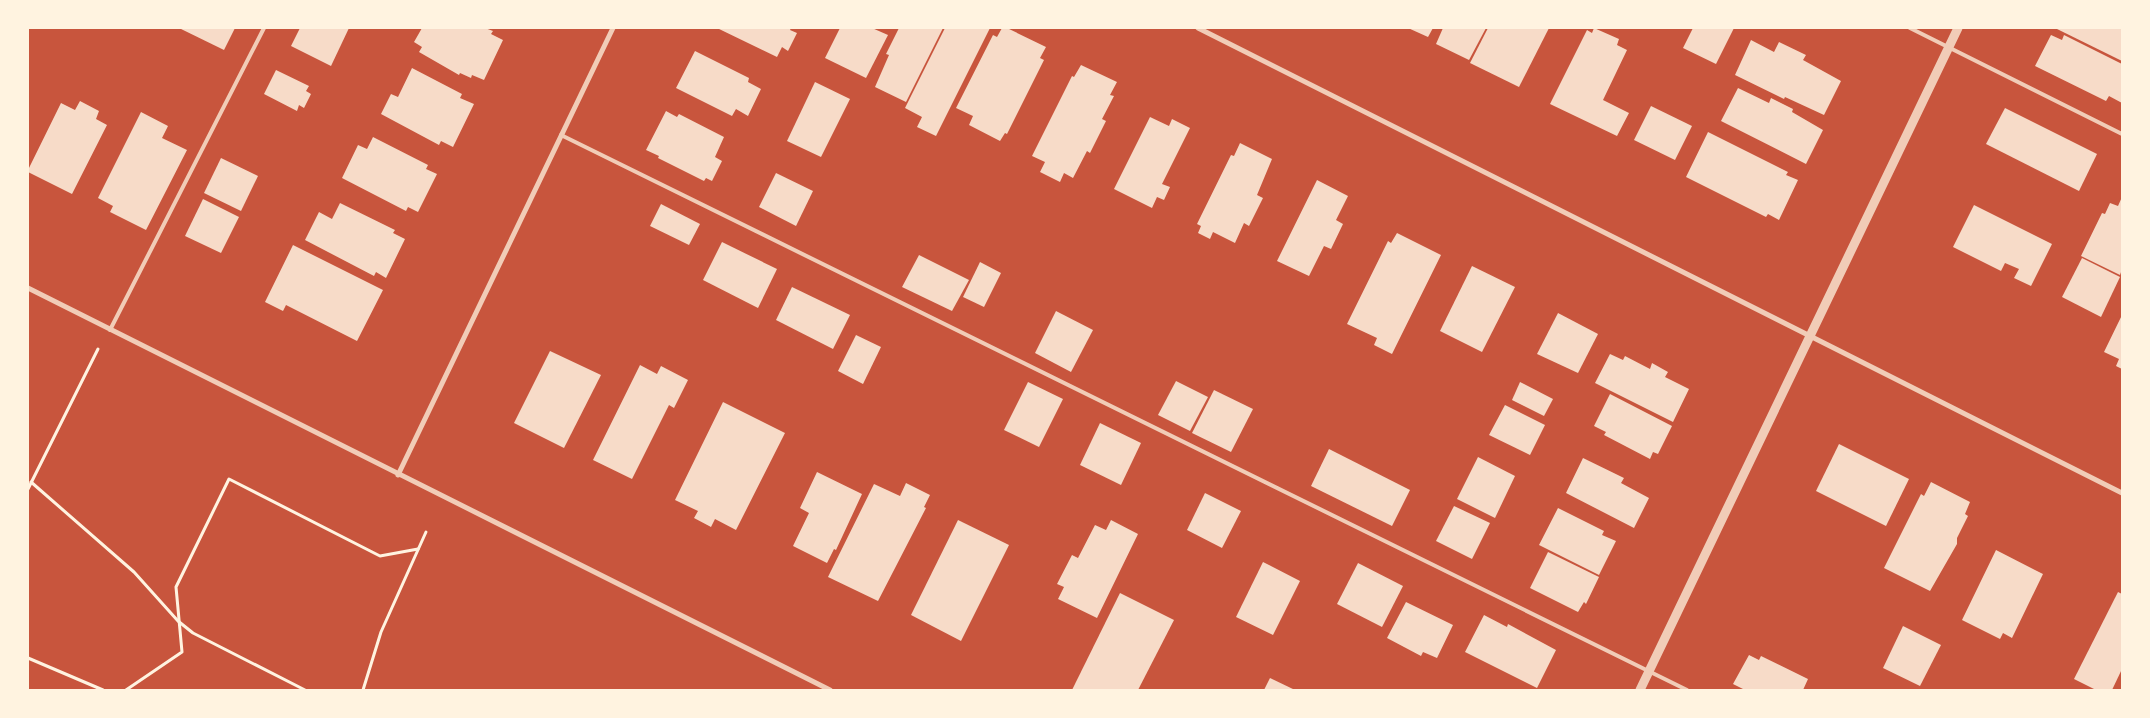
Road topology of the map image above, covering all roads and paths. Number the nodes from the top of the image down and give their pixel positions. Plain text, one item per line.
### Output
1 (264, 28) edge
2 (614, 28) edge
3 (1198, 28) edge
4 (1910, 28) edge
5 (1958, 28) edge
6 (1949, 47) junction
7 (2122, 134) edge
8 (560, 135) junction
9 (28, 288) edge
10 (110, 330) junction
11 (1810, 338) junction
12 (398, 474) junction
13 (31, 482) junction
14 (28, 489) edge
15 (2122, 493) edge
16 (426, 532) dead end
17 (418, 549) junction
18 (178, 621) junction
19 (28, 658) edge
20 (1650, 672) junction
21 (103, 690) edge
22 (126, 690) edge
23 (305, 690) edge
24 (363, 690) edge
25 (830, 690) edge
26 (1640, 690) edge
27 (1686, 690) edge

1 - 10 lane
2 - 8 street
3 - 11 street
4 - 6 lane
5 - 6 street
6 - 7 lane
6 - 11 street
8 - 12 street
8 - 20 lane
9 - 10 street
10 - 12 street
10 - 13 path
11 - 15 street
11 - 20 street
12 - 25 street
13 - 14 path
13 - 18 path
16 - 17 path
17 - 18 path
17 - 24 path
18 - 22 path
18 - 23 path
19 - 21 path
20 - 26 street
20 - 27 lane

